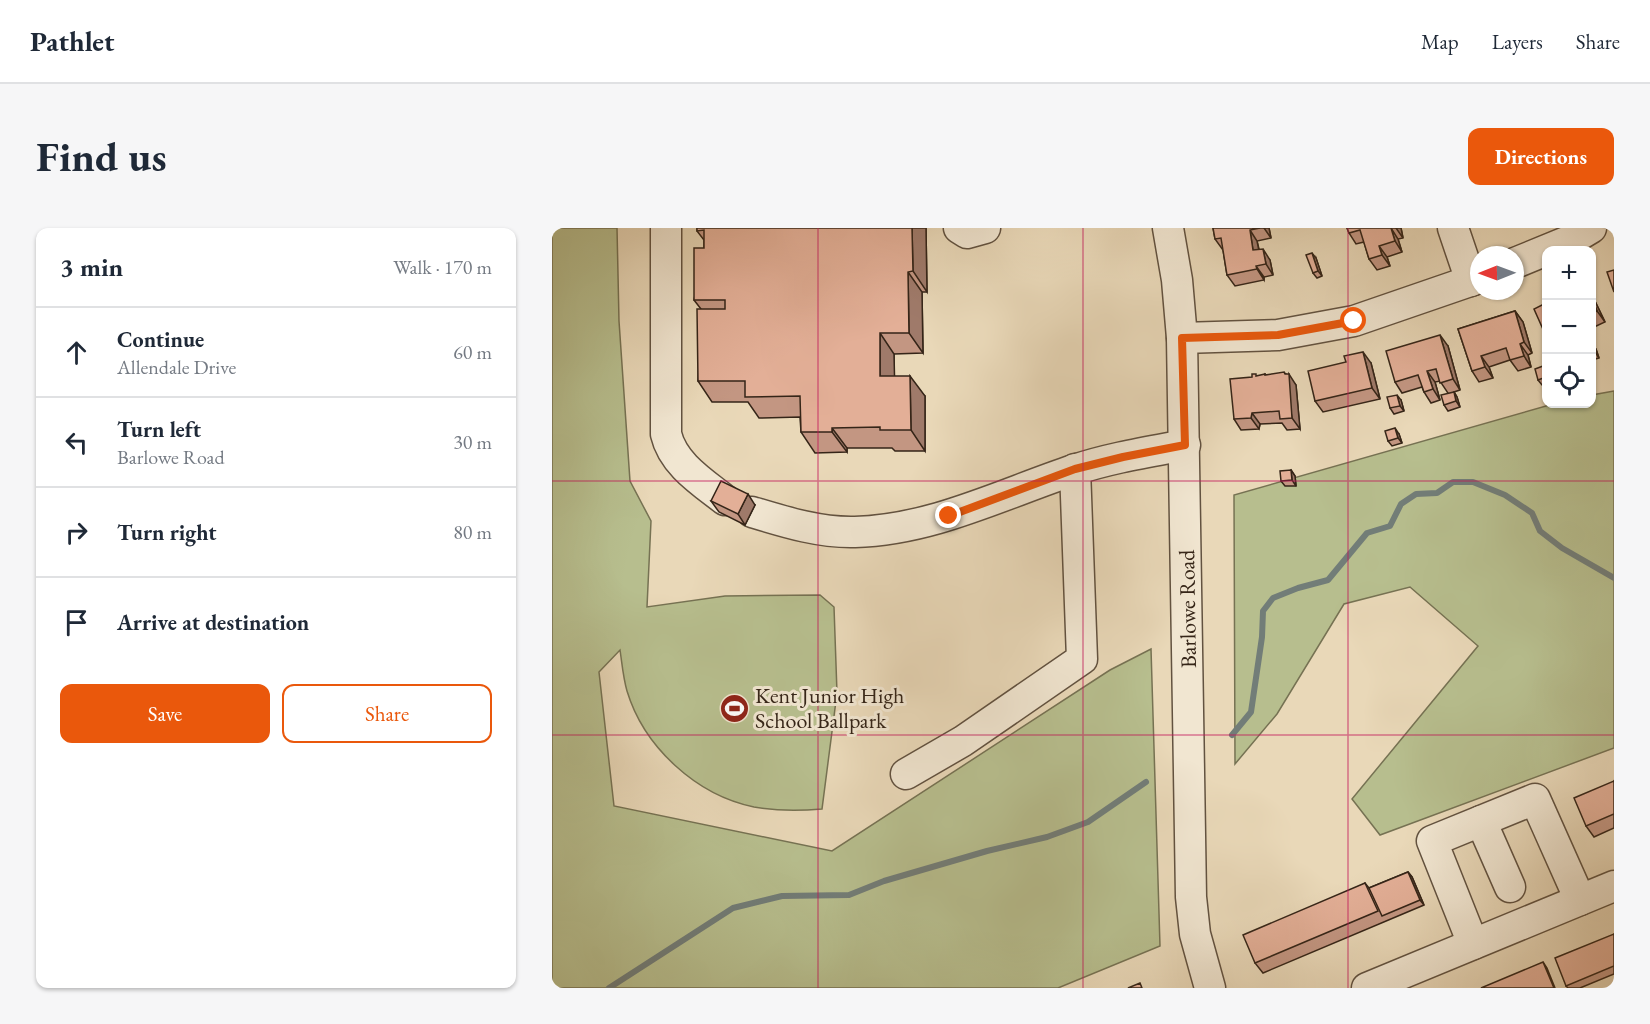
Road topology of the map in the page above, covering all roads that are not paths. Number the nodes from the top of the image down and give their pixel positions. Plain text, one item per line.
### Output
1 (666, 228) edge
2 (959, 228) edge
3 (985, 228) edge
4 (1168, 228) edge
5 (1454, 228) edge
6 (1591, 228) edge
7 (1524, 259) edge
8 (1470, 267) edge
9 (1470, 281) edge
10 (1182, 338) junction
11 (1185, 445) junction
12 (1075, 469) junction
13 (724, 500) edge
14 (752, 512) dead end
15 (906, 774) dead end
16 (1481, 821) junction
17 (1614, 885) edge
18 (1510, 887) dead end
19 (1580, 900) junction
20 (1473, 944) junction
21 (1210, 988) edge
22 (1367, 988) edge

1 - 13 street
2 - 3 street
4 - 10 street, Barlowe Road
5 - 8 street
6 - 7 street
9 - 10 street
10 - 11 street, Barlowe Road
11 - 12 street
11 - 21 street, Barlowe Road
12 - 14 street
12 - 15 street
16 - 18 street
16 - 19 street
16 - 20 street
17 - 19 street
19 - 20 street
20 - 22 street

